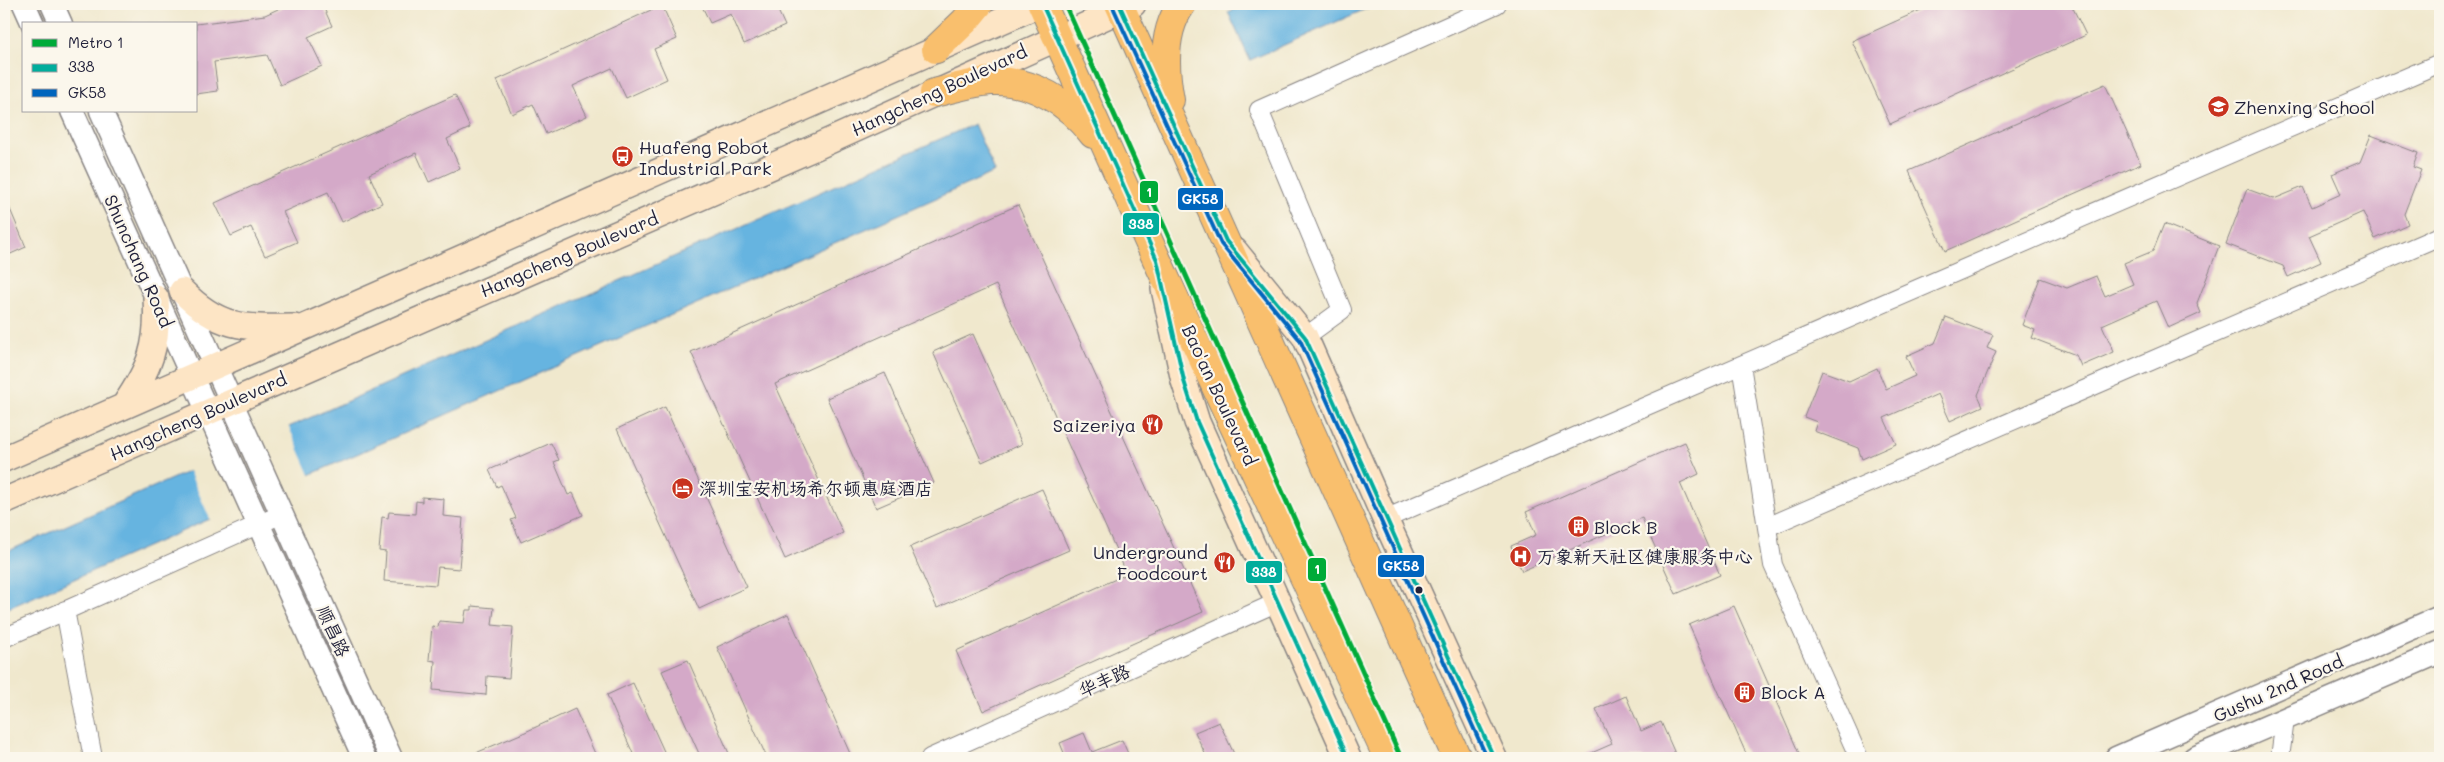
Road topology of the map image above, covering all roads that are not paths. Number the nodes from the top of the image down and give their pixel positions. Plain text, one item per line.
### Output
1 (24, 4) edge
2 (52, 4) edge
3 (979, 4) edge
4 (1041, 4) edge
5 (1182, 4) edge
6 (1497, 4) edge
7 (1124, 5) edge
8 (32, 22) edge
9 (60, 22) edge
10 (1056, 37) junction
11 (936, 49) junction
12 (2440, 63) edge
13 (934, 94) junction
14 (72, 112) edge
15 (101, 112) edge
16 (1176, 133) junction
17 (1113, 161) junction
18 (2440, 236) edge
19 (1226, 241) junction
20 (1158, 260) junction
21 (182, 292) junction
22 (156, 298) junction
23 (306, 326) junction
24 (1305, 337) junction
25 (1741, 365) junction
26 (216, 366) junction
27 (191, 377) junction
28 (231, 401) junction
29 (124, 406) junction
30 (207, 412) junction
31 (244, 430) joint
32 (220, 441) joint
33 (4, 459) edge
34 (4, 501) edge
35 (280, 508) junction
36 (255, 519) junction
37 (1385, 519) junction
38 (1767, 528) junction
39 (1278, 602) junction
40 (65, 610) junction
41 (2440, 617) edge
42 (4, 638) edge
43 (2440, 652) edge
44 (2285, 719) junction
45 (93, 758) edge
46 (364, 758) edge
47 (391, 758) edge
48 (930, 758) edge
49 (1348, 758) edge
50 (1388, 758) edge
51 (1457, 758) edge
52 (1494, 758) edge
53 (1859, 758) edge
54 (2116, 758) edge
55 (2194, 758) edge
56 (2280, 758) edge

1 - 8 street
2 - 9 street
3 - 11 main road
4 - 10 main road, Bao'an Boulevard
4 - 11 main road, Hangcheng Boulevard
5 - 16 main road
6 - 24 street
7 - 10 main road, Hangcheng Boulevard
7 - 16 main road
10 - 13 main road, Hangcheng Boulevard
10 - 17 main road, Bao'an Boulevard
11 - 23 main road, Hangcheng Boulevard
12 - 25 street
13 - 17 main road
13 - 28 main road, Hangcheng Boulevard
14 - 22 street, Shunchang Road
15 - 21 street, Shunchang Road
16 - 19 main road
17 - 20 main road, Bao'an Boulevard
18 - 38 street
19 - 24 main road
19 - 51 main road
20 - 39 main road
20 - 50 main road, Bao'an Boulevard
21 - 23 main road
21 - 26 street, Shunchang Road
22 - 27 street, Shunchang Road
22 - 29 main road
23 - 26 main road, Hangcheng Boulevard
24 - 37 main road
25 - 37 street
25 - 38 street
26 - 27 main road, Hangcheng Boulevard
26 - 28 street, Shunchang Road
27 - 29 main road, Hangcheng Boulevard
27 - 30 street, Shunchang Road
28 - 30 main road, Hangcheng Boulevard
28 - 31 street, Shunchang Road
29 - 33 main road, Hangcheng Boulevard
30 - 32 street, Shunchang Road
30 - 34 main road, Hangcheng Boulevard
31 - 35 street, 顺昌路
32 - 36 street, 顺昌路
35 - 36 street
35 - 47 street, 顺昌路
36 - 40 street
36 - 46 street, 顺昌路
37 - 52 main road
38 - 53 street
39 - 48 street, 华丰路
39 - 49 main road
40 - 42 street
40 - 45 street
41 - 54 street, Gushu 2nd Road
43 - 44 street, Gushu 2nd Road
44 - 55 street, Gushu 2nd Road
44 - 56 street

